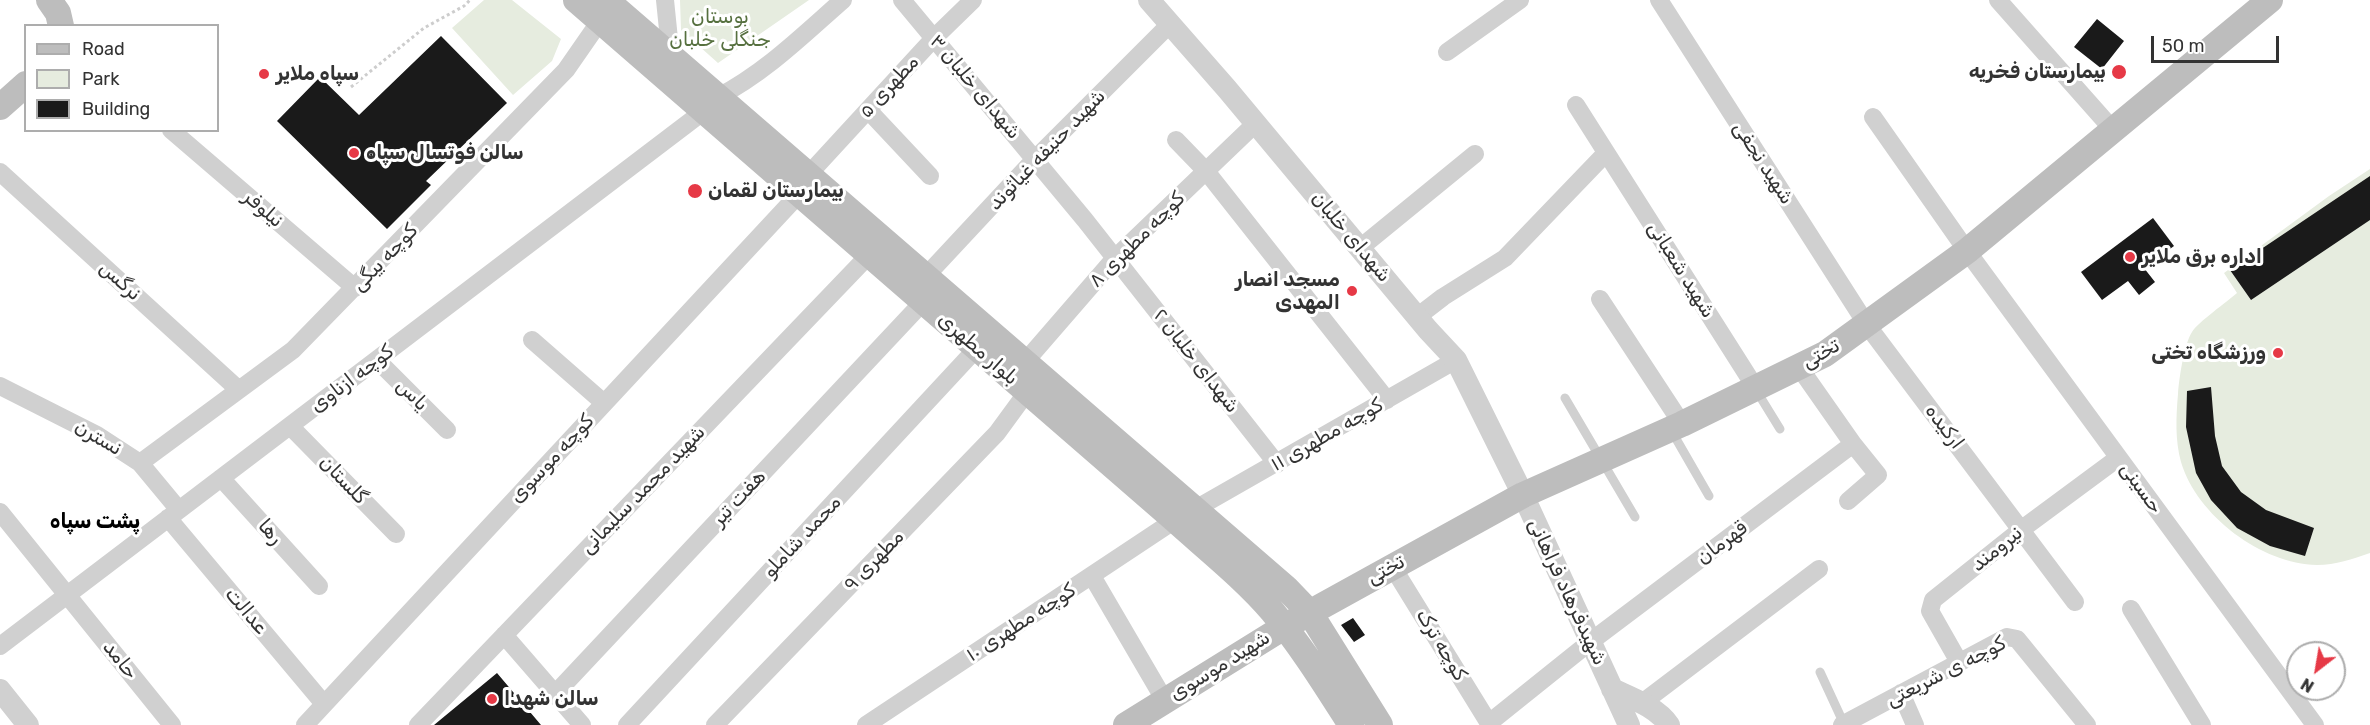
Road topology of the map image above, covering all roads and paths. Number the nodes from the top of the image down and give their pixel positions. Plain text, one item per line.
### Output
1 (49, 0) edge
2 (470, 0) edge
3 (576, 0) edge
4 (665, 0) edge
5 (843, 0) edge
6 (902, 0) edge
7 (973, 0) edge
8 (1149, 0) edge
9 (1520, 0) edge
10 (1659, 0) edge
11 (1998, 0) edge
12 (2270, 0) edge
13 (603, 10) edge
14 (61, 24) edge
15 (1170, 24) junction
16 (935, 38) junction
17 (1447, 52) dead end
18 (675, 60) junction
19 (24, 86) edge
20 (351, 87) dead end
21 (711, 104) junction
22 (1576, 105) dead end
23 (0, 107) edge
24 (867, 110) junction
25 (1873, 117) dead end
26 (1256, 123) junction
27 (2114, 131) junction
28 (173, 132) edge
29 (1176, 140) dead end
30 (1606, 153) junction
31 (1475, 154) dead end
32 (1035, 159) junction
33 (1206, 171) junction
34 (0, 172) edge
35 (930, 176) dead end
36 (803, 184) junction
37 (1360, 248) junction
38 (1967, 251) junction
39 (869, 255) junction
40 (1115, 258) junction
41 (925, 277) junction
42 (355, 288) junction
43 (1600, 299) dead end
44 (923, 302) junction
45 (1417, 317) junction
46 (1867, 325) junction
47 (532, 340) dead end
48 (977, 348) junction
49 (377, 360) junction
50 (1456, 360) junction
51 (1024, 363) junction
52 (1799, 367) junction
53 (0, 386) edge
54 (1755, 387) junction
55 (238, 390) junction
56 (1027, 392) junction
57 (1565, 398) dead end
58 (1387, 400) junction
59 (604, 403) junction
60 (290, 426) junction
61 (1676, 426) junction
62 (1780, 429) dead end
63 (447, 430) dead end
64 (1853, 444) junction
65 (1601, 458) junction
66 (2118, 458) junction
67 (140, 463) junction
68 (1277, 464) junction
69 (221, 478) junction
70 (1523, 495) junction
71 (1709, 496) dead end
72 (1848, 501) dead end
73 (0, 512) edge
74 (174, 514) junction
75 (1186, 514) junction
76 (1635, 517) dead end
77 (2022, 529) junction
78 (396, 534) dead end
79 (1392, 566) junction
80 (1819, 569) dead end
81 (1092, 576) junction
82 (319, 586) dead end
83 (68, 594) junction
84 (2075, 602) dead end
85 (2130, 609) dead end
86 (1310, 613) junction
87 (1284, 627) junction
88 (504, 635) junction
89 (1590, 642) junction
90 (0, 646) edge
91 (1959, 662) junction
92 (1820, 672) dead end
93 (1612, 689) junction
94 (0, 690) edge
95 (1901, 693) junction
96 (555, 694) junction
97 (1165, 700) junction
98 (324, 704) junction
99 (1642, 704) junction
100 (1134, 723) edge
101 (1489, 724) edge
102 (1843, 724) edge
103 (28, 725) edge
104 (172, 725) edge
105 (305, 725) edge
106 (418, 725) edge
107 (582, 725) edge
108 (627, 725) edge
109 (716, 725) edge
110 (866, 725) edge
111 (1351, 725) edge
112 (1380, 725) edge
113 (1629, 725) edge
114 (1669, 725) edge
115 (1915, 725) edge
116 (2087, 725) edge
117 (2202, 725) edge
118 (2314, 725) edge

1 - 14 main road
2 - 20 path
3 - 13 main road, بلوار مطهری
4 - 18 street
5 - 21 street, کوچه ازناوی
6 - 16 street, شهدای خلبان ۳
7 - 16 street, مطهری ۵
8 - 15 street, شهدای خلبان
9 - 17 street
10 - 46 street, شهید نجفی
11 - 27 street
12 - 27 main road, تختی
13 - 18 main road, بلوار مطهری
13 - 21 main road, بلوار مطهری
13 - 42 street, کوچه بیگی
15 - 26 street, شهدای خلبان
15 - 32 street, شهید حنیفه غیاثوند
16 - 24 street, مطهری ۵
16 - 32 street, شهدای خلبان ۳
18 - 21 main road, بلوار مطهری
19 - 23 main road
21 - 36 main road, بلوار مطهری
21 - 49 street, کوچه ازناوی
22 - 30 street, شهید شعبانی
24 - 35 street
24 - 36 street, مطهری ۵
25 - 38 street, حسینی
26 - 33 street, کوچه مطهری ۸
26 - 37 street, شهدای خلبان
27 - 38 main road, تختی
28 - 42 street, نیلوفر
29 - 33 street
30 - 45 street
30 - 54 street, شهید شعبانی
31 - 37 street
32 - 40 street, شهدای خلبان ۳
32 - 41 street, شهید حنیفه غیاثوند
33 - 40 street, کوچه مطهری ۸
33 - 58 street
34 - 55 street, نرگس
36 - 39 main road, بلوار مطهری
36 - 41 main road, بلوار مطهری
36 - 59 street, کوچه موسوی
37 - 45 street, شهدای خلبان
38 - 46 main road, تختی
38 - 66 street, حسینی
39 - 44 main road, بلوار مطهری
39 - 88 street, شهید محمد سلیمانی
40 - 51 street, کوچه مطهری ۸
40 - 68 street, شهدای خلبان ۲
41 - 51 main road, بلوار مطهری
42 - 55 street, کوچه بیگی
43 - 61 street
44 - 48 main road, بلوار مطهری
44 - 96 street, هفت تیر
45 - 50 street, شهدای خلبان
46 - 52 main road, تختی
46 - 77 street, ارکیده
47 - 59 street
48 - 56 main road, بلوار مطهری
48 - 108 street, محمد شاملو
49 - 60 street, کوچه ازناوی
49 - 63 street, یاس
50 - 58 street, کوچه مطهری ۱۱
50 - 70 street, شهدای خلبان
51 - 75 main road, بلوار مطهری
52 - 54 main road, تختی
52 - 64 street
53 - 67 street, نسترن
54 - 61 main road, تختی
54 - 62 lane
55 - 67 street, کوچه بیگی
56 - 75 main road, بلوار مطهری
56 - 109 street, مطهری ۹
57 - 65 lane
58 - 68 street, کوچه مطهری ۱۱
59 - 98 street, کوچه موسوی
60 - 69 street, کوچه ازناوی
60 - 78 street, گلستان
61 - 65 main road, تختی
61 - 71 lane
64 - 72 street
64 - 89 street, قهرمان
65 - 70 main road, تختی
65 - 76 lane
66 - 77 street, نیرومند
66 - 118 street, حسینی
67 - 74 street, نسترن
68 - 75 street, کوچه مطهری ۱۱
69 - 74 street, کوچه ازناوی
69 - 82 street, رها
70 - 79 main road, تختی
70 - 89 street, شهیدفرهاد فراهانی
73 - 83 street, حامد
74 - 83 street, کوچه ازناوی
74 - 98 street, عدالت
75 - 81 street, کوچه مطهری ۱۰
75 - 86 main road, بلوار مطهری
75 - 87 main road, بلوار مطهری
77 - 84 street, ارکیده
77 - 91 street, نیرومند
79 - 86 main road, تختی
79 - 101 street, کوچه ترک
80 - 99 street
81 - 97 street
81 - 110 street, کوچه مطهری ۱۰
83 - 90 street, کوچه ازناوی
83 - 104 street, حامد
85 - 117 street
86 - 87 main road, تختی
86 - 112 main road, بلوار مطهری
87 - 97 main road, شهید موسوی
87 - 111 main road, بلوار مطهری
88 - 96 street
88 - 106 street, شهید محمد سلیمانی
89 - 93 street, شهیدفرهاد فراهانی
89 - 101 street, قهرمان
91 - 95 street, کوچه ی شریعتی
91 - 116 street, کوچه ی شریعتی
92 - 102 lane
93 - 99 street
93 - 113 street, شهیدفرهاد فراهانی
94 - 103 street
95 - 102 street, کوچه ی شریعتی
95 - 115 street
96 - 107 street
97 - 100 main road, شهید موسوی
98 - 105 street, کوچه موسوی
99 - 114 street

